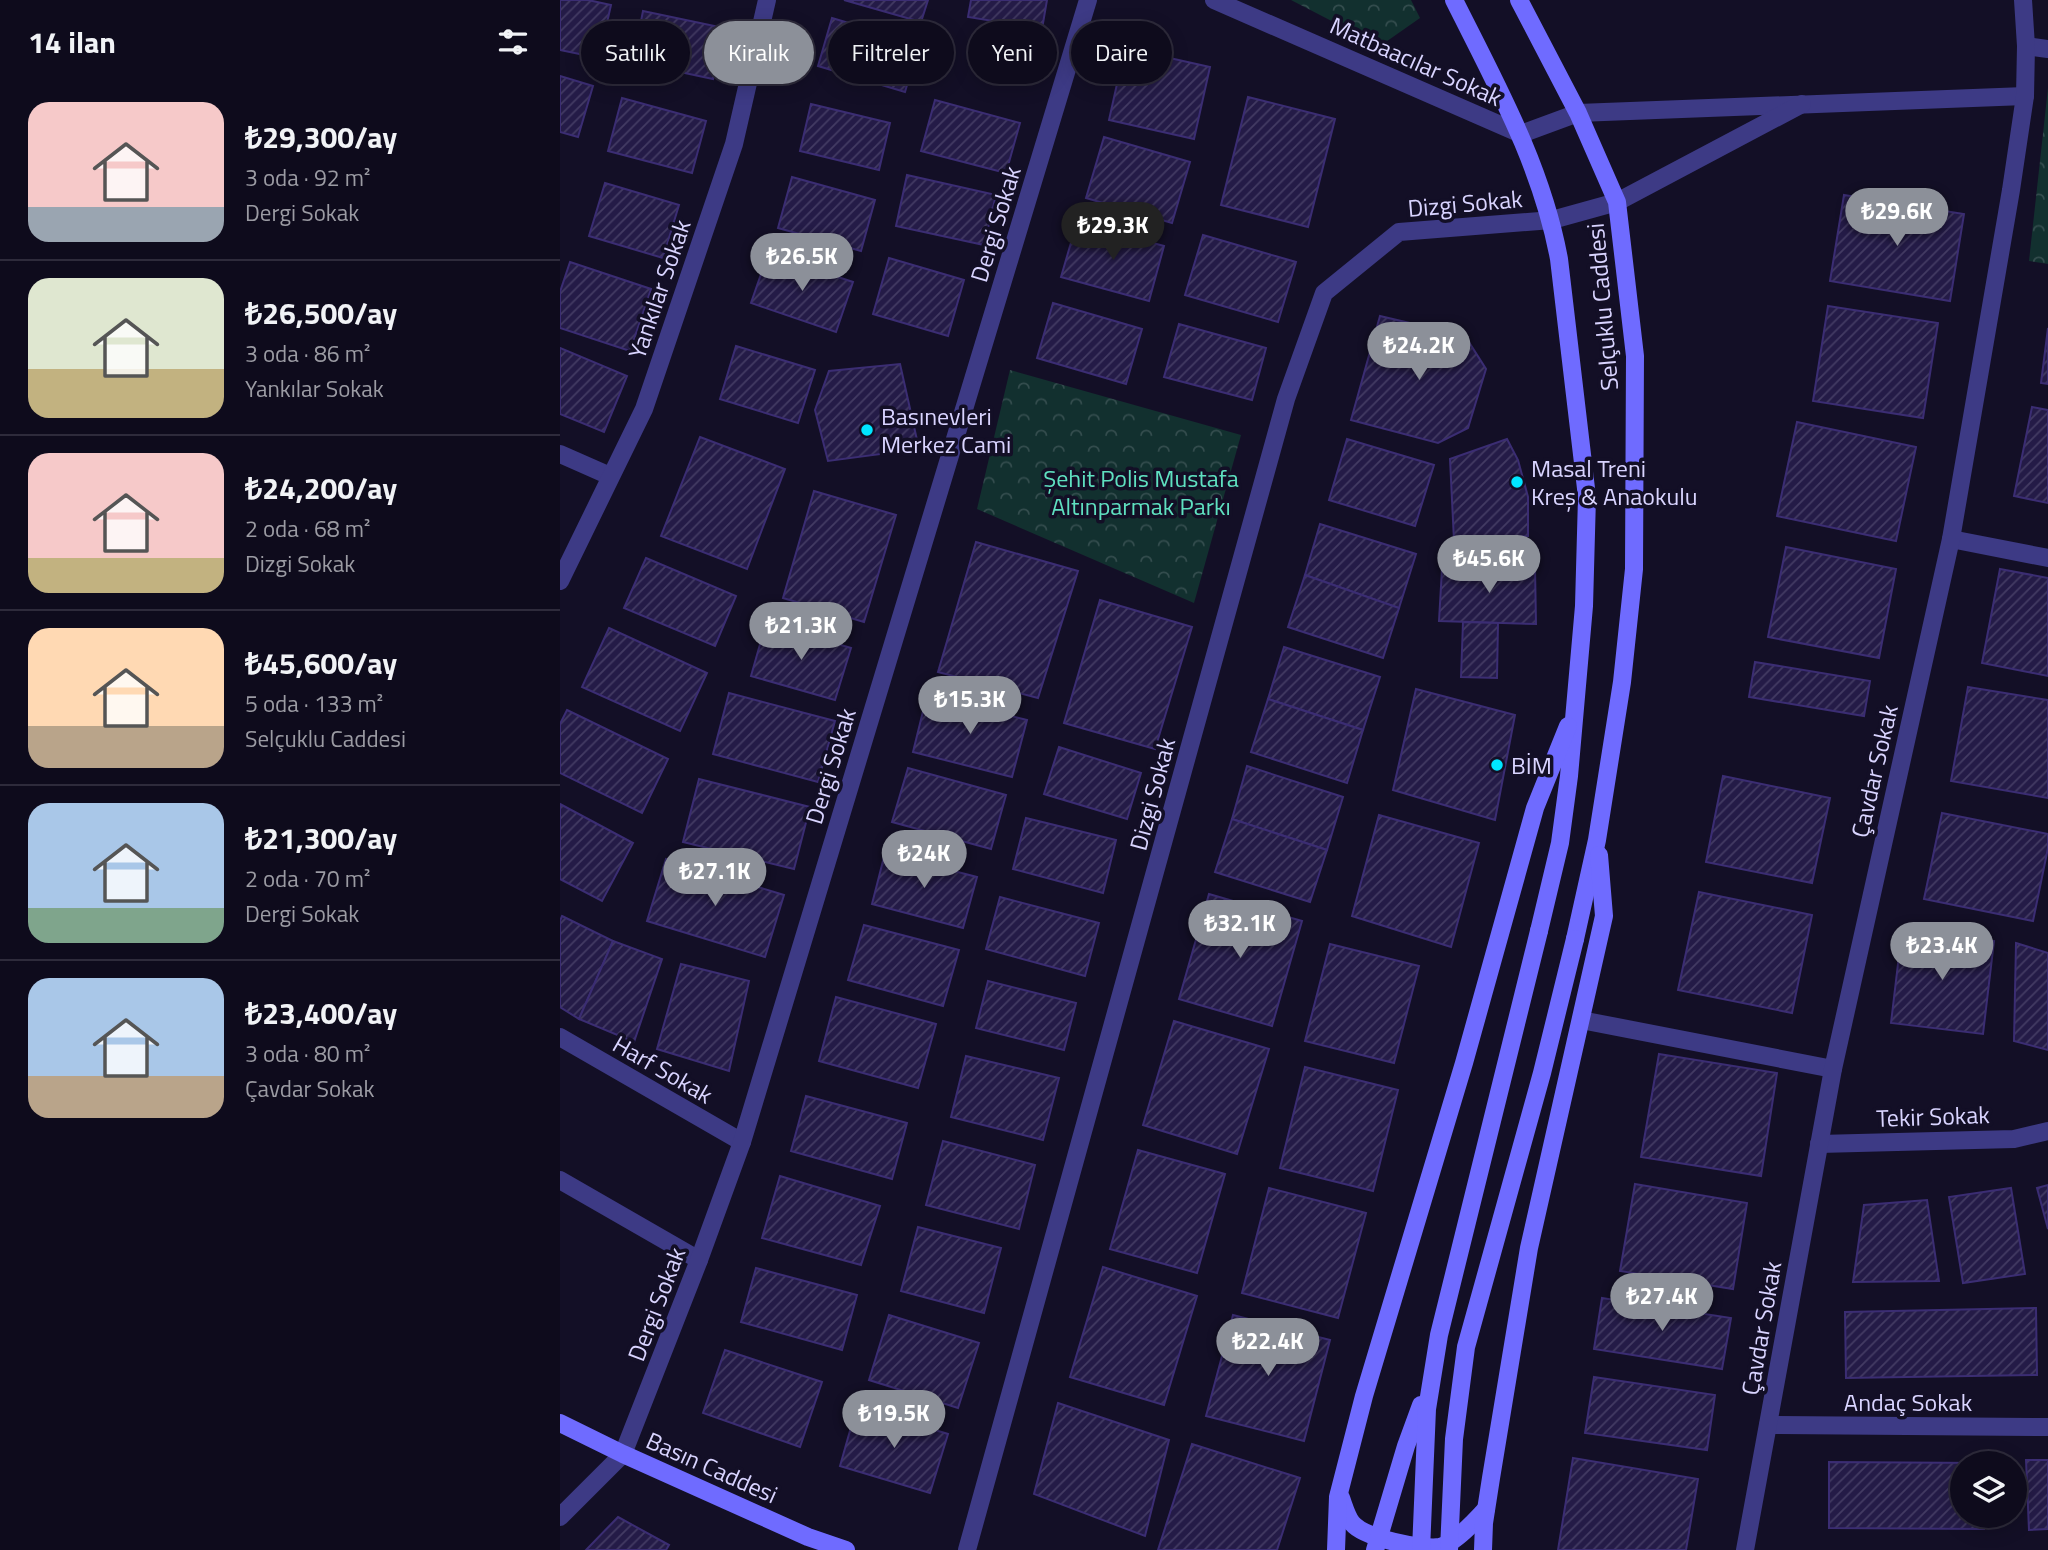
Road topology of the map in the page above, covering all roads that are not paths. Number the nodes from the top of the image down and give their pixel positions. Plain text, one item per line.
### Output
1 (767, 0) edge
2 (1088, 0) edge
3 (1214, 0) edge
4 (1454, 0) edge
5 (1519, 0) edge
6 (2024, 0) edge
7 (2026, 46) junction
8 (2048, 49) edge
9 (2025, 96) junction
10 (1802, 103) junction
11 (1578, 113) junction
12 (1521, 134) junction
13 (1617, 202) junction
14 (1552, 220) junction
15 (560, 454) edge
16 (610, 476) junction
17 (1951, 538) junction
18 (2048, 558) edge
19 (560, 581) edge
20 (1575, 710) junction
21 (1597, 840) junction
22 (1581, 1020) junction
23 (560, 1037) edge
24 (1833, 1069) junction
25 (2048, 1131) edge
26 (742, 1142) junction
27 (1819, 1144) junction
28 (560, 1180) edge
29 (699, 1261) junction
30 (1430, 1382) junction
31 (560, 1423) edge
32 (1768, 1425) junction
33 (2048, 1427) edge
34 (623, 1454) junction
35 (1339, 1492) junction
36 (1486, 1509) junction
37 (560, 1517) edge
38 (846, 1550) edge
39 (967, 1550) edge
40 (1336, 1550) edge
41 (1375, 1550) edge
42 (1421, 1550) edge
43 (1449, 1550) edge
44 (1483, 1550) edge
45 (1745, 1550) edge

1 - 16 street, Yankılar Sokak
2 - 26 street, Dergi Sokak
3 - 12 street, Matbaacılar Sokak
4 - 12 main road, Selçuklu Caddesi
5 - 11 main road, Selçuklu Caddesi
6 - 7 street, Çavdar Sokak
7 - 8 street
7 - 9 street, Çavdar Sokak
9 - 10 street
9 - 17 street, Çavdar Sokak
10 - 11 street
10 - 13 street, Dizgi Sokak
11 - 12 street
11 - 13 main road, Selçuklu Caddesi
12 - 14 main road, Selçuklu Caddesi
13 - 14 street, Dizgi Sokak
13 - 21 main road, Selçuklu Caddesi
14 - 20 main road, Selçuklu Caddesi
14 - 39 street, Dizgi Sokak
15 - 16 street
16 - 19 street, Yankılar Sokak
17 - 18 street
17 - 24 street, Çavdar Sokak
20 - 30 main road, Selçuklu Caddesi, bridge
20 - 35 main road
21 - 22 main road
21 - 43 main road, bridge
22 - 24 street
22 - 36 main road
23 - 26 street, Harf Sokak
24 - 27 street, Çavdar Sokak
25 - 27 street, Tekir Sokak
26 - 29 street, Dergi Sokak
27 - 32 street, Çavdar Sokak
28 - 29 street
29 - 34 street, Dergi Sokak
30 - 41 main road, bridge
30 - 42 main road, bridge
31 - 34 main road, Basın Caddesi
32 - 33 street, Andaç Sokak
32 - 45 street, Çavdar Sokak
34 - 37 street, Dergi Sokak
34 - 38 main road, Basın Caddesi
35 - 36 main road
35 - 40 main road
36 - 44 main road

